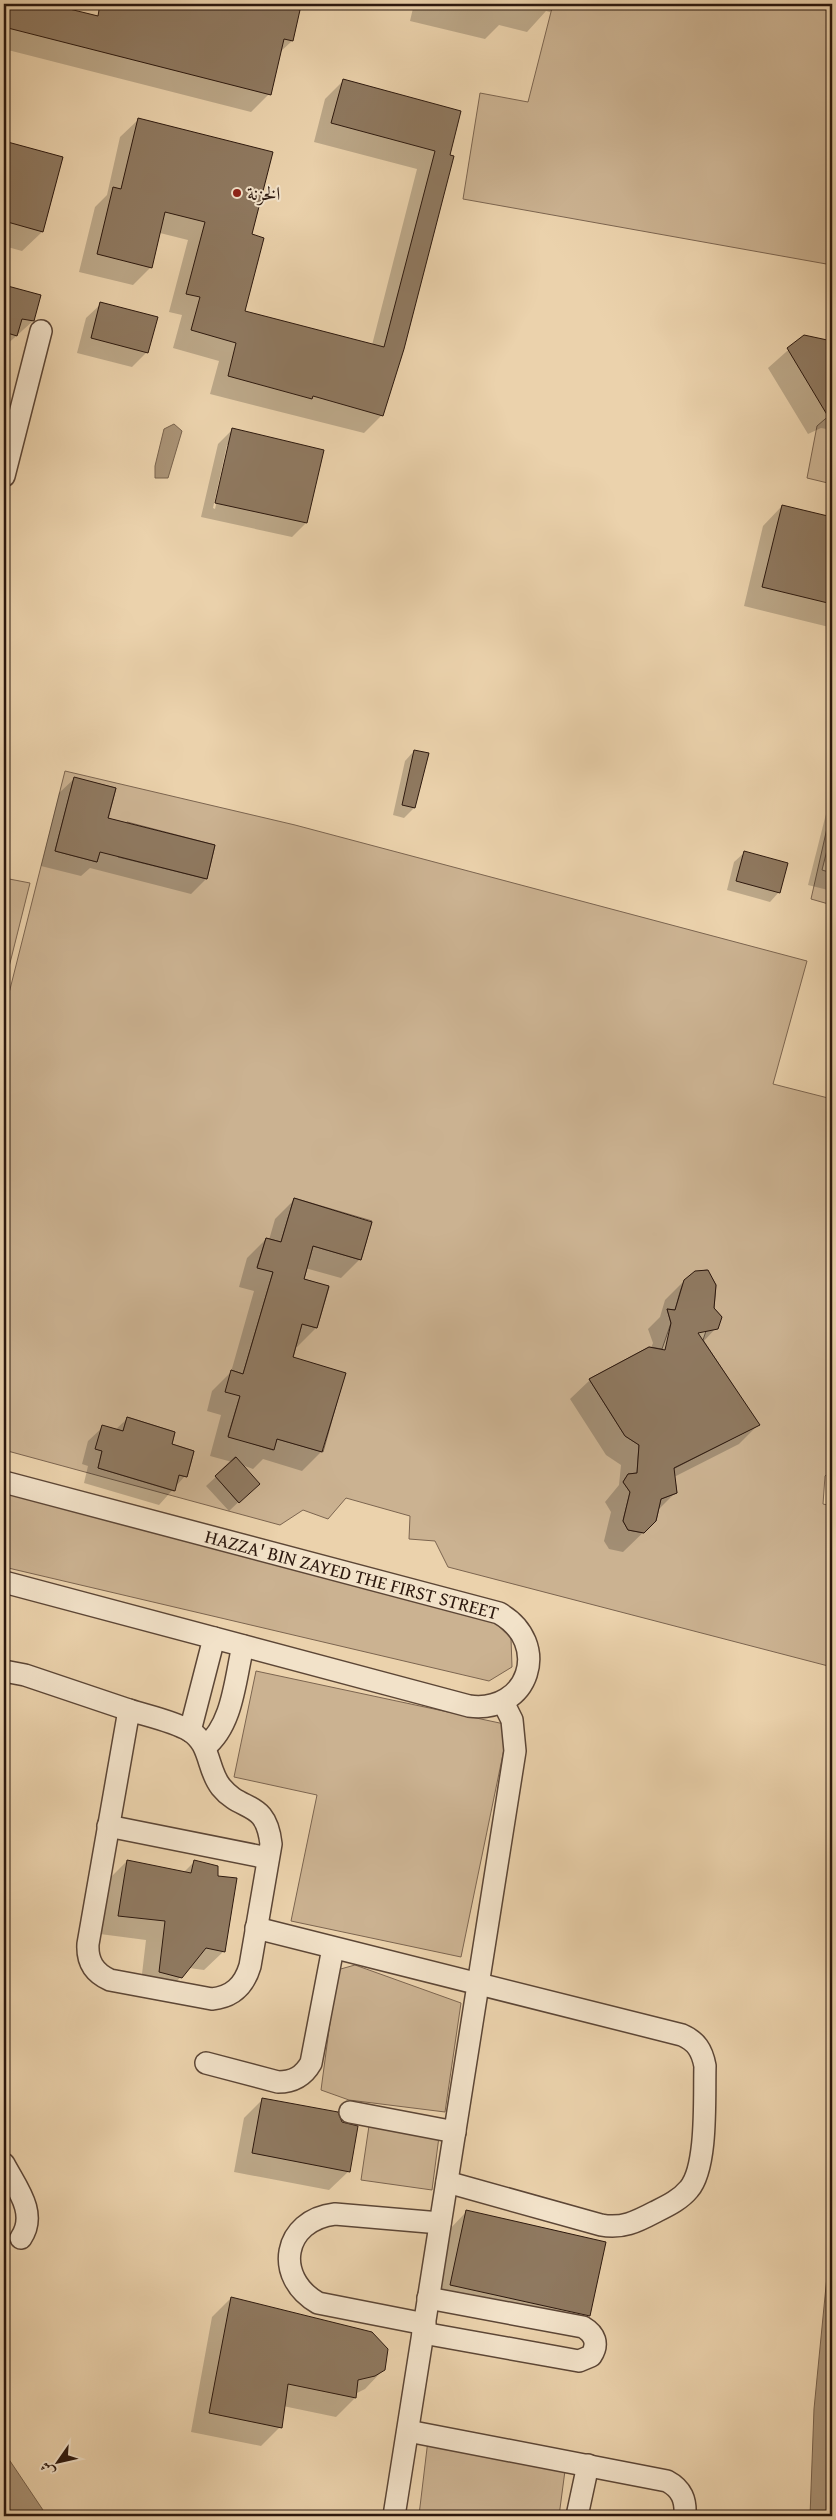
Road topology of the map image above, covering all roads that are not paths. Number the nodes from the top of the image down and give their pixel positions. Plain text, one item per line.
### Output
1 (41, 331) dead end
2 (4, 476) edge
3 (4, 1482) edge
4 (4, 1582) edge
5 (214, 1638) junction
6 (243, 1646) junction
7 (4, 1671) edge
8 (503, 1702) junction
9 (128, 1710) junction
10 (190, 1732) junction
11 (205, 1747) junction
12 (108, 1826) junction
13 (268, 1858) junction
14 (256, 1928) junction
15 (334, 1948) junction
16 (478, 1985) junction
17 (206, 2063) dead end
18 (350, 2112) dead end
19 (455, 2132) junction
20 (4, 2164) edge
21 (447, 2182) junction
22 (440, 2223) junction
23 (21, 2238) dead end
24 (428, 2298) junction
25 (424, 2329) junction
26 (408, 2431) junction
27 (588, 2465) junction
28 (394, 2516) edge
29 (577, 2516) edge
30 (685, 2516) edge

1 - 2 street
3 - 8 street, HAZZA' BIN ZAYED THE FIRST STREET
4 - 5 street, HAZZA' BIN ZAYED THE FIRST STREET
5 - 6 street, HAZZA' BIN ZAYED THE FIRST STREET
5 - 10 street
6 - 8 street, HAZZA' BIN ZAYED THE FIRST STREET
6 - 11 street
7 - 9 street
8 - 16 street
9 - 10 street
9 - 12 street
10 - 11 street
11 - 13 street
12 - 13 street
12 - 14 street
13 - 14 street
14 - 15 street
15 - 16 street
15 - 17 street
16 - 19 street
16 - 21 street
18 - 19 street
19 - 21 street
20 - 23 street
21 - 22 street
22 - 24 street
22 - 25 street
24 - 25 street
24 - 25 street
25 - 26 street
26 - 27 street
26 - 28 street
27 - 29 street
27 - 30 street

